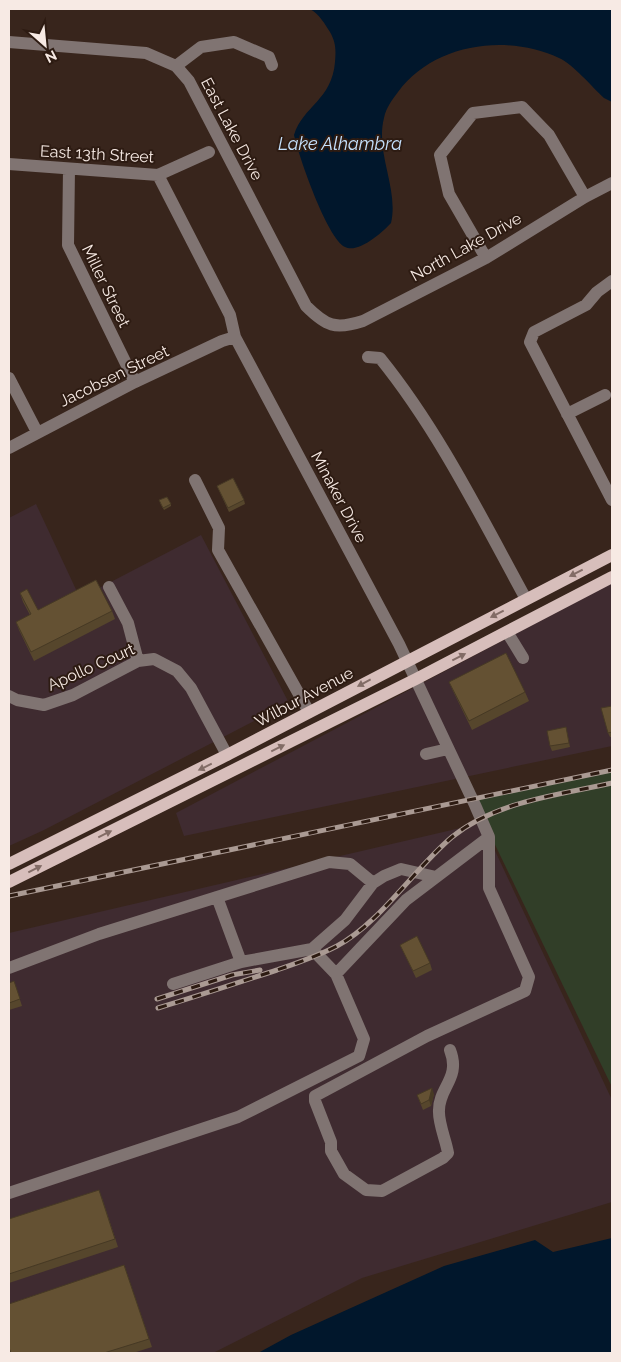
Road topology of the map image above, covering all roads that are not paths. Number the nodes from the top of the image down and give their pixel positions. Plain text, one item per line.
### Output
1 (9, 42) edge
2 (272, 65) dead end
3 (176, 66) junction
4 (209, 152) dead end
5 (9, 164) edge
6 (69, 170) junction
7 (158, 175) junction
8 (612, 183) edge
9 (585, 197) junction
10 (486, 258) junction
11 (612, 281) edge
12 (331, 326) joint
13 (236, 337) junction
14 (368, 357) dead end
15 (9, 378) edge
16 (135, 382) junction
17 (605, 395) dead end
18 (567, 414) junction
19 (37, 432) junction
20 (9, 448) edge
21 (195, 480) dead end
22 (612, 500) edge
23 (612, 555) edge
24 (612, 578) edge
25 (109, 587) dead end
26 (526, 599) junction
27 (507, 632) junction
28 (523, 658) dead end
29 (407, 660) junction
30 (138, 661) junction
31 (416, 679) junction
32 (9, 696) edge
33 (309, 712) junction
34 (448, 749) junction
35 (426, 754) dead end
36 (227, 756) junction
37 (234, 770) junction
38 (489, 836) junction
39 (9, 864) edge
40 (436, 877) junction
41 (9, 882) edge
42 (373, 884) junction
43 (217, 897) junction
44 (312, 949) junction
45 (241, 962) junction
46 (9, 968) edge
47 (336, 974) junction
48 (173, 984) dead end
49 (440, 1030) junction
50 (9, 1194) edge

1 - 3 street, East Lake Drive
2 - 3 street
3 - 12 street, East Lake Drive
4 - 7 street, East 13th Street
5 - 6 street, East 13th Street
6 - 7 street, East 13th Street
6 - 16 street, Miller Street
7 - 13 street, Minaker Drive
8 - 9 street, North Lake Drive
9 - 10 street, North Lake Drive
9 - 10 street
10 - 12 street, North Lake Drive
11 - 18 street
13 - 16 street, Jacobsen Street
13 - 29 street, Minaker Drive
14 - 26 street
15 - 19 street
16 - 19 street, Jacobsen Street
17 - 18 street
18 - 22 street
19 - 20 street, Jacobsen Street
21 - 33 street
23 -> 26 main road, Wilbur Avenue
24 - 27 main road, Wilbur Avenue
25 - 30 street
26 -> 29 main road, Wilbur Avenue
27 - 28 street
31 -> 27 main road, Wilbur Avenue
29 - 31 street, Minaker Drive
29 -> 33 main road, Wilbur Avenue
30 - 32 street, Apollo Court
30 - 36 street, Apollo Court
31 - 34 street, Minaker Drive
37 -> 31 main road, Wilbur Avenue
33 - 36 main road, Wilbur Avenue
34 - 35 street
34 - 38 street, Minaker Drive
36 - 37 main road
36 -> 39 main road, Wilbur Avenue
41 -> 37 main road, Wilbur Avenue
38 - 40 street
38 - 49 street
40 - 42 street
40 - 47 street
42 - 43 street
42 - 44 street
43 - 45 street
43 - 46 street
44 - 45 street
44 - 47 street
45 - 48 street
47 - 50 street
49 - 49 street

